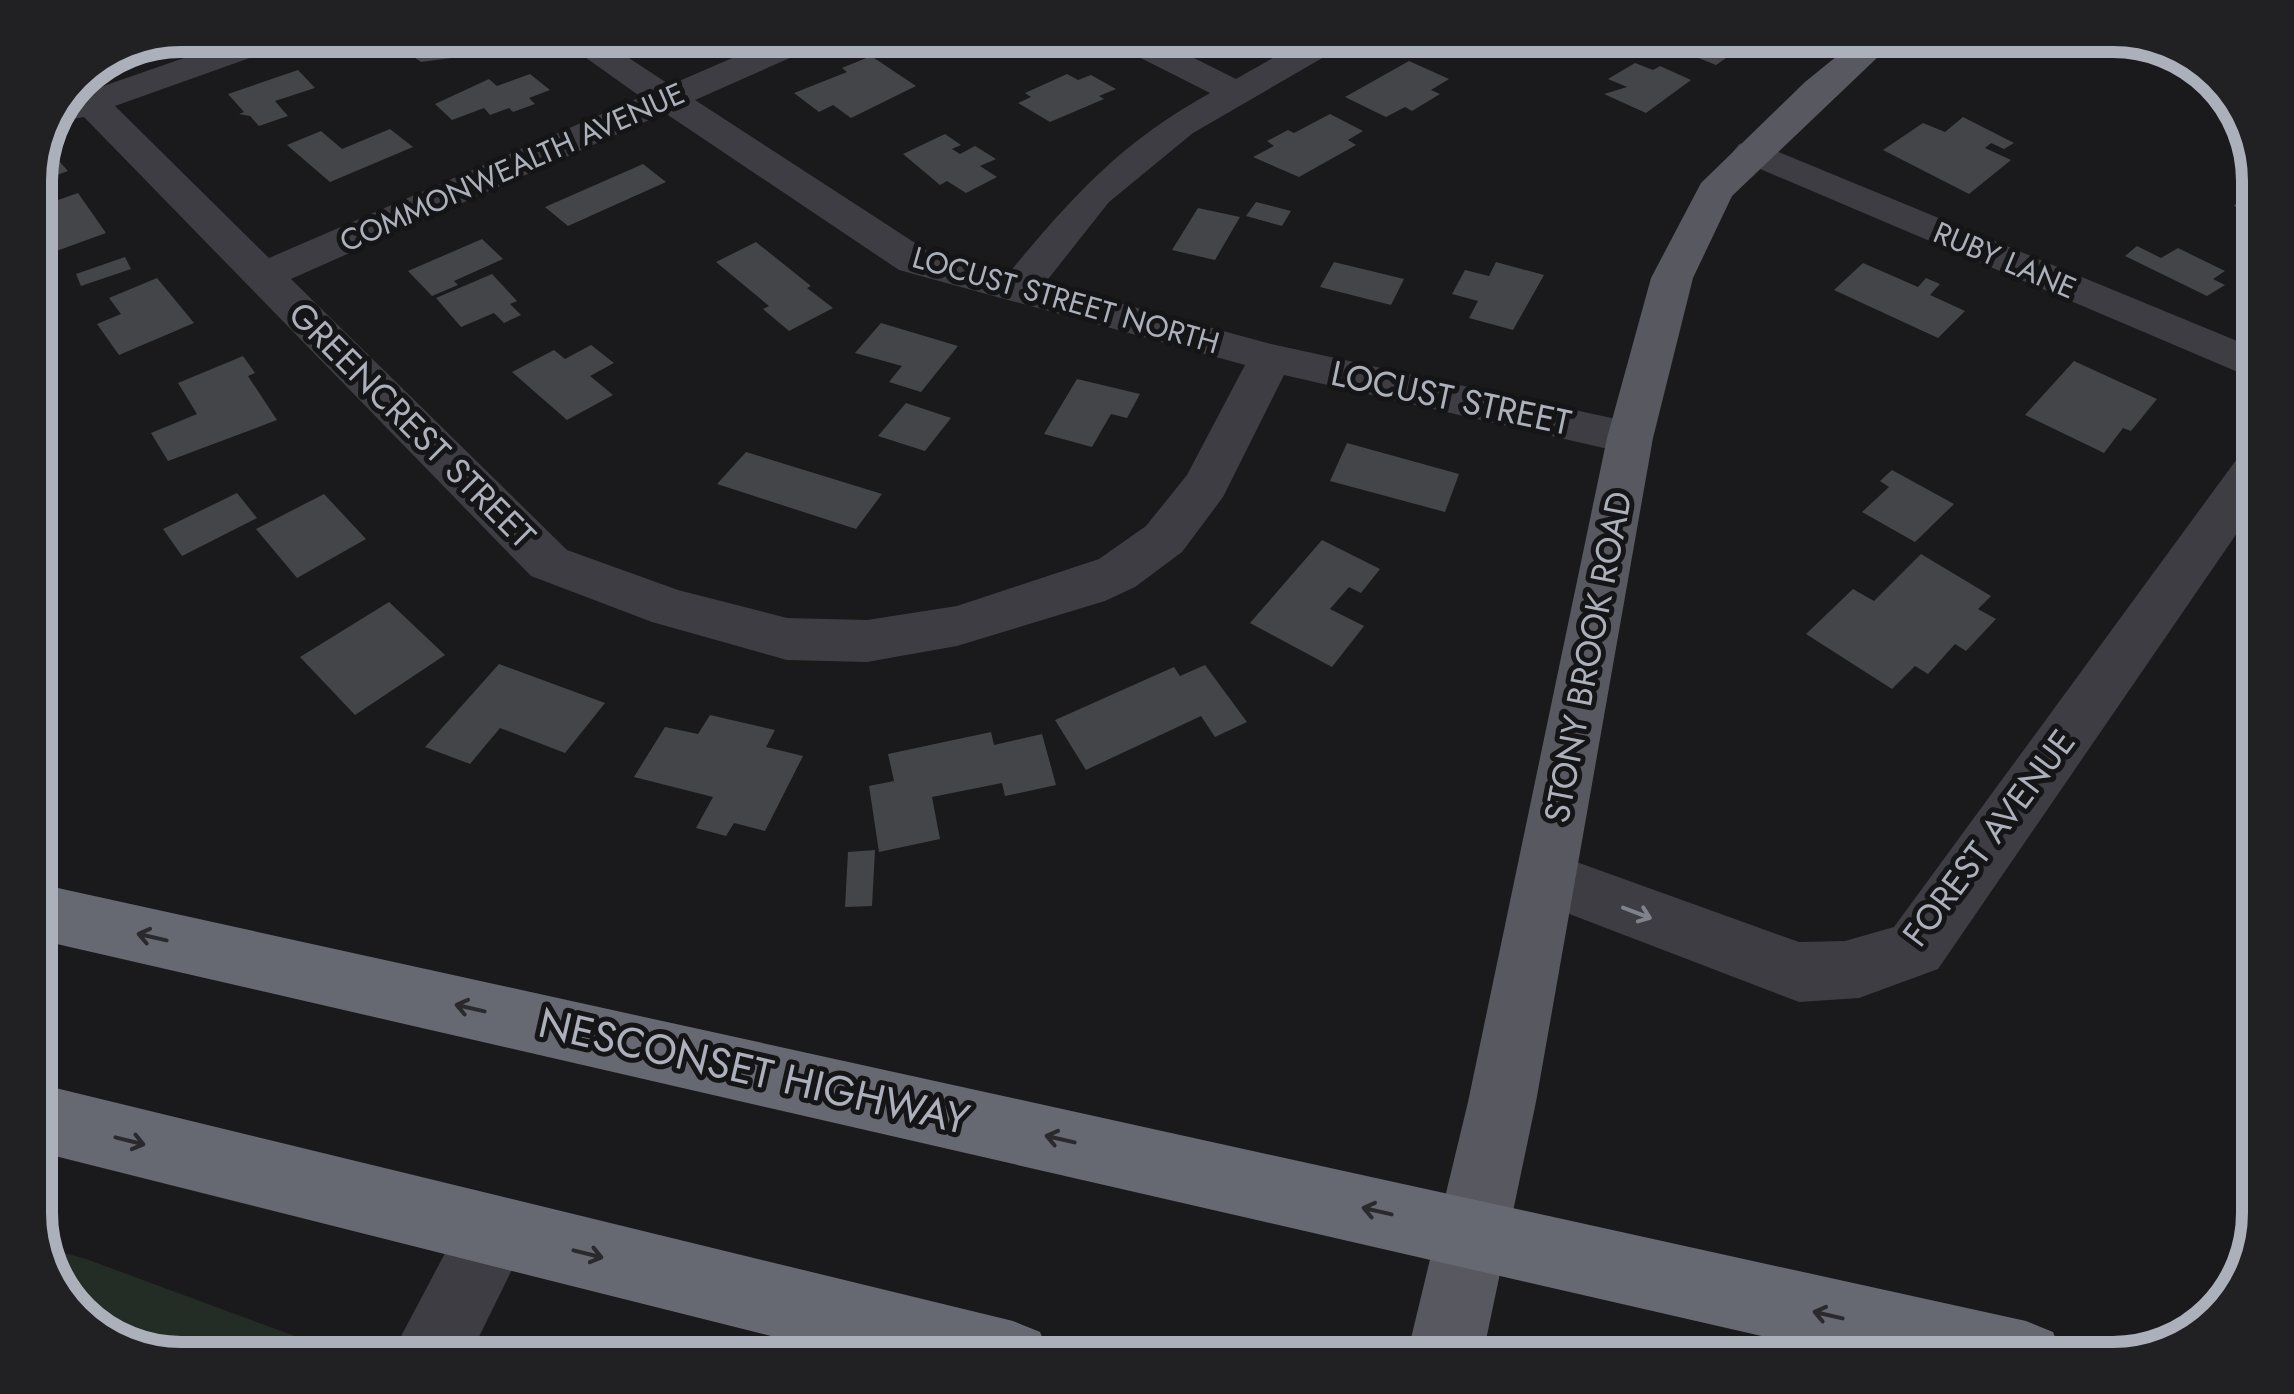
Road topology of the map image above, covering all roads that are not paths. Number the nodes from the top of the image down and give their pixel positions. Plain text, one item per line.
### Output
1 (235, 52) edge
2 (596, 52) edge
3 (775, 52) edge
4 (1155, 52) edge
5 (1308, 52) edge
6 (1865, 52) edge
7 (1237, 93) junction
8 (666, 99) junction
9 (77, 108) edge
10 (1752, 152) junction
11 (264, 275) junction
12 (1018, 289) junction
13 (1271, 358) junction
14 (2241, 359) edge
15 (1630, 438) junction
16 (2241, 489) edge
17 (1546, 878) junction
18 (53, 915) edge
19 (53, 1121) edge
20 (496, 1230) junction
21 (1472, 1233) junction
22 (436, 1342) edge
23 (925, 1342) edge
24 (1448, 1342) edge
25 (1951, 1342) edge

1 - 9 street
2 - 8 street
3 - 8 street, COMMONWEALTH AVENUE
4 - 7 street
5 - 7 street
6 - 10 main road, STONY BROOK ROAD
7 - 12 street
8 - 11 street, COMMONWEALTH AVENUE
8 - 12 street, LOCUST STREET NORTH
9 - 11 street, GREENCREST STREET
10 - 14 street, RUBY LANE
10 - 15 main road, STONY BROOK ROAD
11 - 13 street, GREENCREST STREET
12 - 13 street, LOCUST STREET NORTH
13 - 15 street, LOCUST STREET
15 - 17 main road, STONY BROOK ROAD
17 -> 16 street, FOREST AVENUE
17 - 21 main road, STONY BROOK ROAD
21 -> 18 highway, NESCONSET HIGHWAY
19 -> 20 highway
20 - 22 street
20 -> 23 highway
21 - 24 main road, STONY BROOK ROAD
25 -> 21 highway, NESCONSET HIGHWAY

